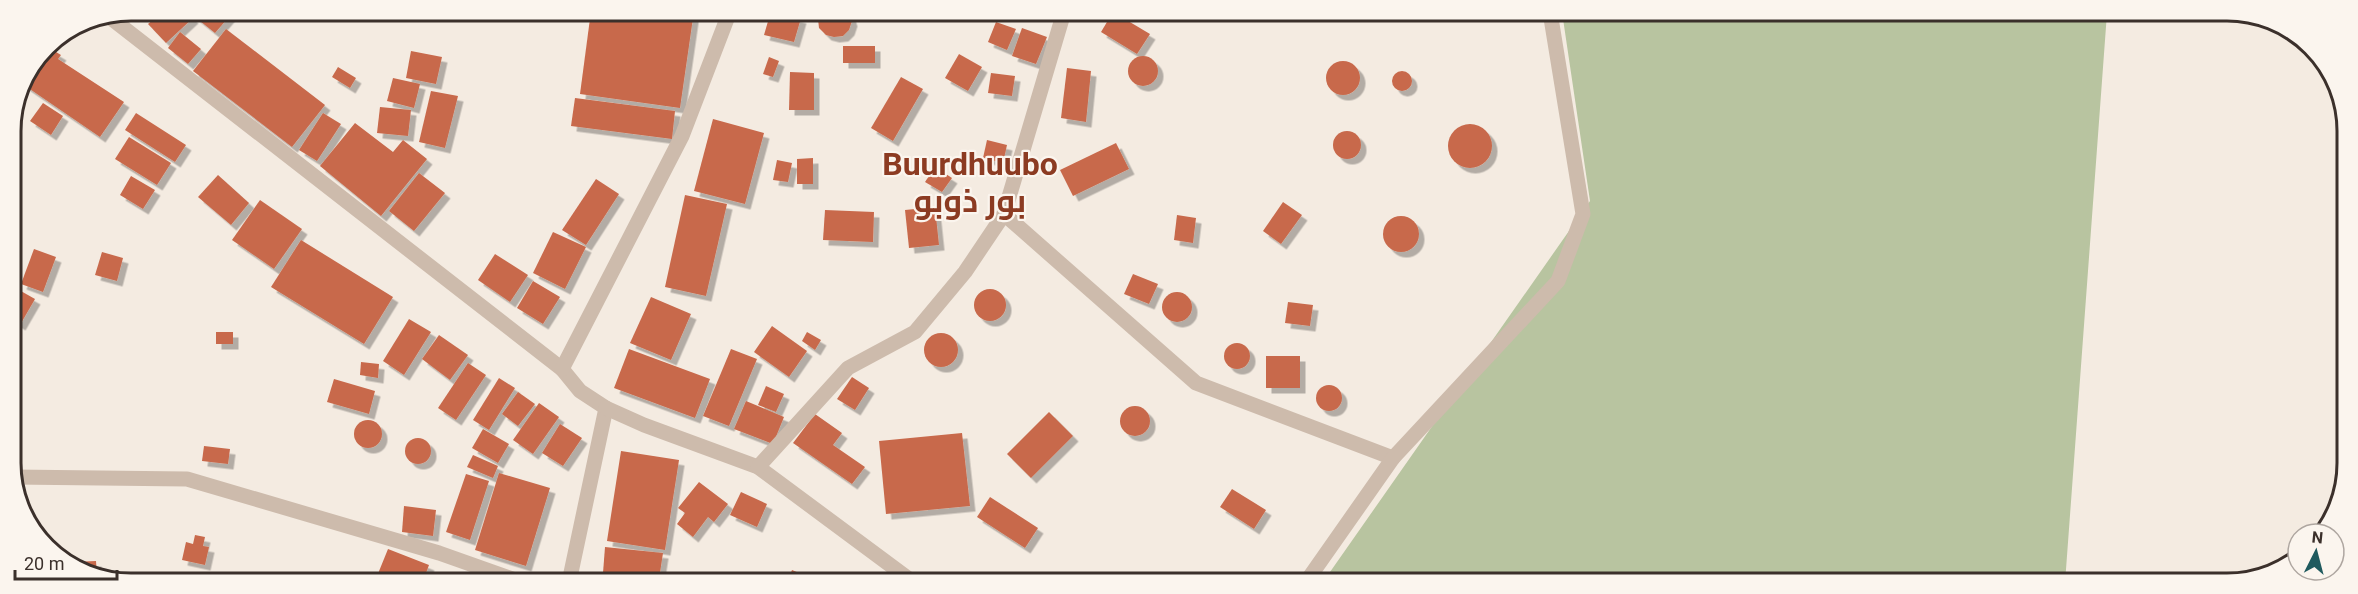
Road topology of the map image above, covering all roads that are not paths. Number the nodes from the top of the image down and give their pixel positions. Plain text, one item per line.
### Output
1 (726, 21) edge
2 (1061, 21) edge
3 (1551, 21) edge
4 (116, 22) edge
5 (1004, 214) junction
6 (562, 369) junction
7 (606, 408) junction
8 (1392, 458) junction
9 (758, 467) junction
10 (22, 477) edge
11 (495, 573) edge
12 (571, 573) edge
13 (901, 573) edge
14 (1312, 573) edge

1 - 6 street
2 - 5 street
3 - 8 street
4 - 6 street
5 - 8 street
5 - 9 street
6 - 7 street
7 - 9 street
7 - 12 street
8 - 14 street
9 - 13 street
10 - 11 street

